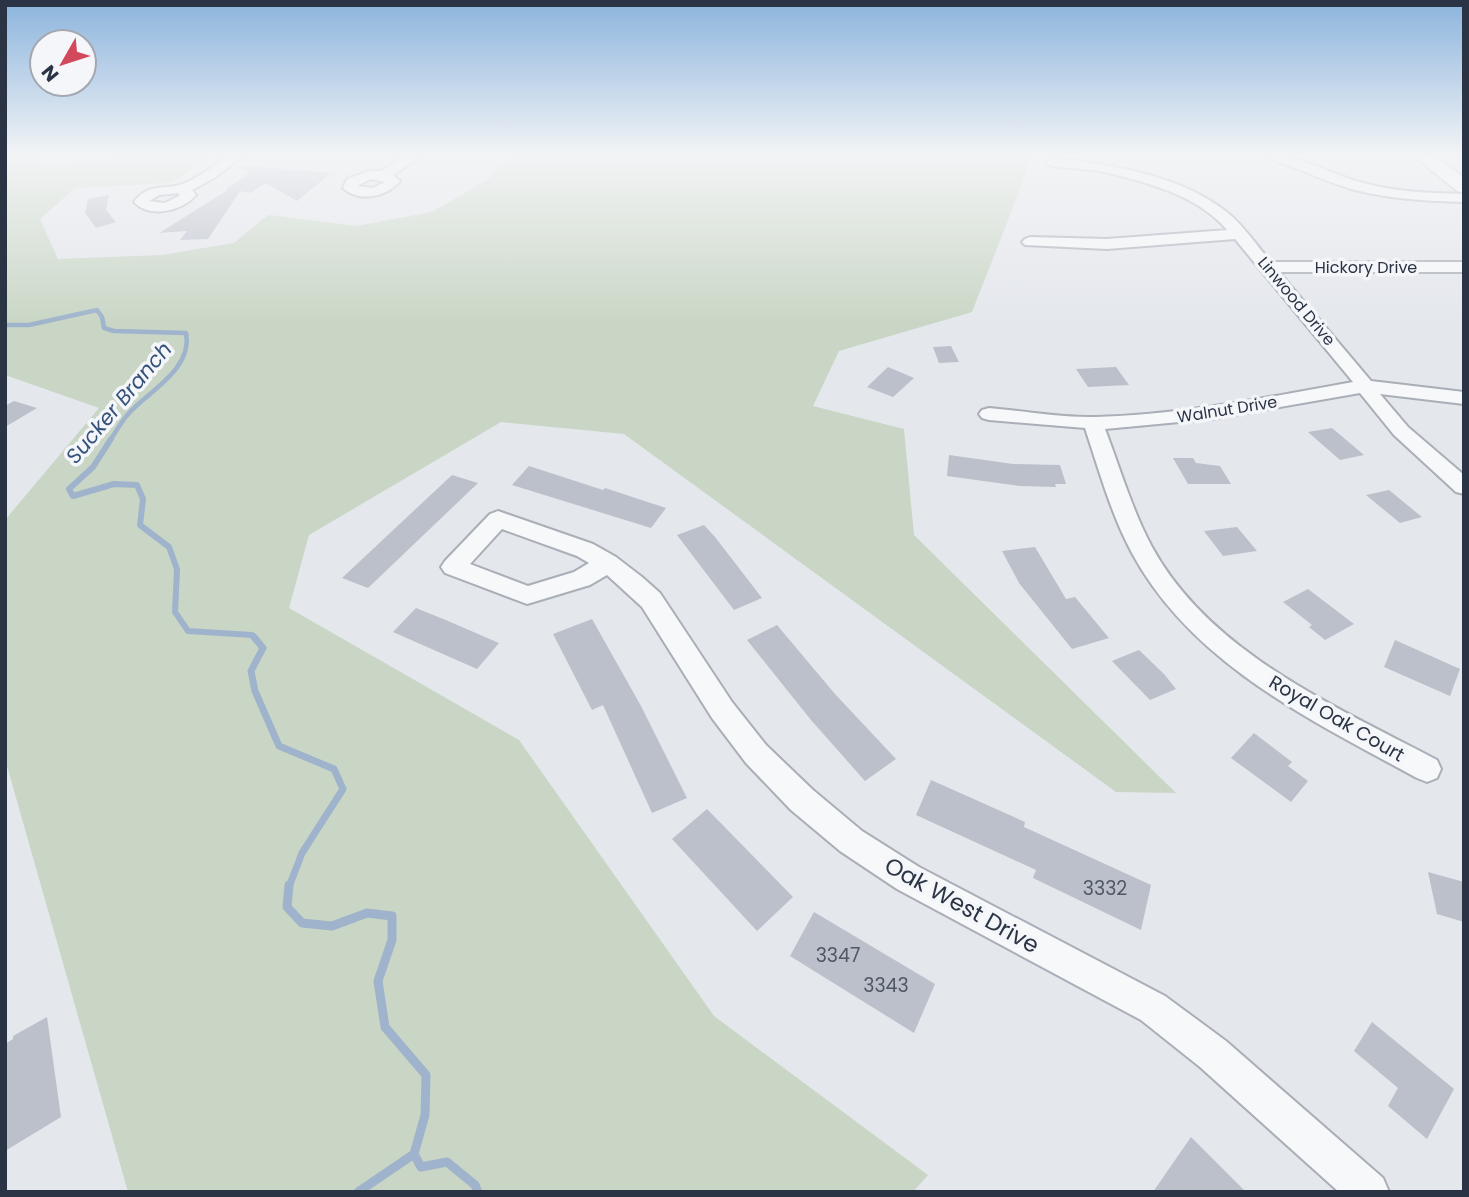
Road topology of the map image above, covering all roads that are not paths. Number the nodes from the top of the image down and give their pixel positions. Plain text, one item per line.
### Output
1 (1217, 212) edge
2 (1239, 234) junction
3 (1030, 242) dead end
4 (1269, 267) junction
5 (1464, 267) edge
6 (1365, 386) junction
7 (1464, 398) edge
8 (989, 414) dead end
9 (1093, 423) junction
10 (1464, 487) edge
11 (608, 563) junction
12 (1427, 769) dead end
13 (1362, 1189) edge

1 - 2 street, Linwood Drive
2 - 3 street
2 - 4 street, Linwood Drive
4 - 5 street, Hickory Drive
4 - 6 street, Linwood Drive
6 - 7 street, Walnut Drive
6 - 9 street, Walnut Drive
6 - 10 street, Linwood Drive
8 - 9 street, Walnut Drive
9 - 12 street, Royal Oak Court
11 - 11 street, Oak West Drive
11 - 13 street, Oak West Drive

